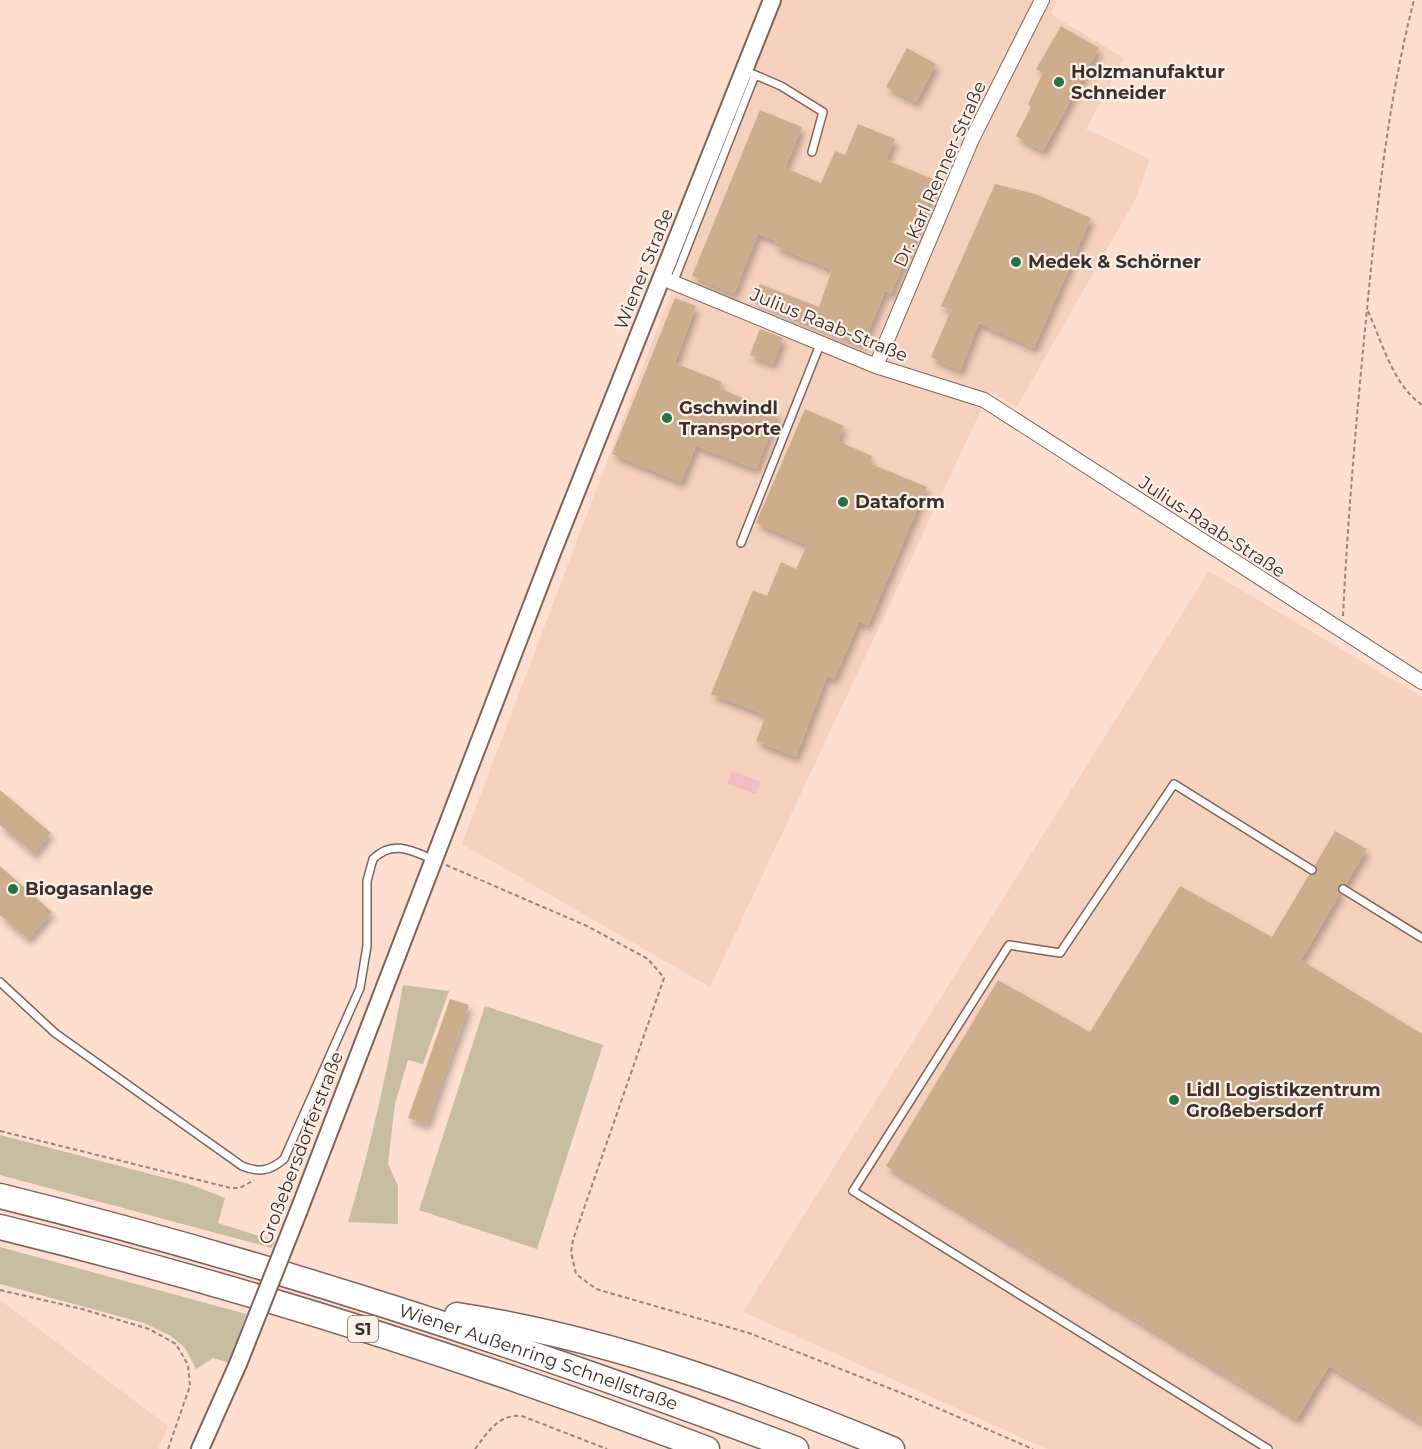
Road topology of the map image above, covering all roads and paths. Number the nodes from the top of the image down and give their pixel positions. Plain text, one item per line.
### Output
1 (772, 0) edge
2 (1042, 0) edge
3 (1414, 0) edge
4 (750, 72) junction
5 (812, 152) dead end
6 (667, 281) junction
7 (1367, 309) junction
8 (821, 342) junction
9 (876, 366) junction
10 (984, 400) joint
11 (1422, 405) edge
12 (741, 543) dead end
13 (1342, 633) junction
14 (1422, 682) edge
15 (432, 860) junction
16 (1312, 870) dead end
17 (1343, 889) dead end
18 (1422, 938) edge
19 (0, 982) edge
20 (0, 1131) edge
21 (261, 1171) junction
22 (0, 1196) edge
23 (0, 1227) edge
24 (0, 1290) edge
25 (377, 1302) junction
26 (168, 1449) edge
27 (200, 1449) edge
28 (476, 1449) edge
29 (607, 1449) edge
30 (707, 1449) edge
31 (796, 1449) edge
32 (892, 1449) edge
33 (1033, 1449) edge
34 (1268, 1449) edge

1 - 4 street, Wiener Straße
2 - 9 street, Dr. Karl Renner-Straße
3 - 7 path
4 - 5 lane
4 - 6 street, Wiener Straße
6 - 8 street, Julius Raab-Straße
6 - 15 street, Wiener Straße
7 - 11 path
7 - 13 path
8 - 9 street, Julius Raab-Straße
8 - 12 lane
9 - 10 street, Julius Raab-Straße
10 - 13 street, Julius-Raab-Straße
13 - 14 street, Julius-Raab-Straße
15 - 21 lane
15 - 27 street, Großebersdorferstraße, bridge
15 - 33 path
16 - 34 lane
17 - 18 lane
19 - 21 lane
20 - 21 path
22 - 25 highway, Wiener Außenring Schnellstraße / S1
23 - 30 highway, Wiener Außenring Schnellstraße / S1
24 - 26 path
25 - 31 highway, Wiener Außenring Schnellstraße / S1
25 - 32 highway
28 - 29 path

